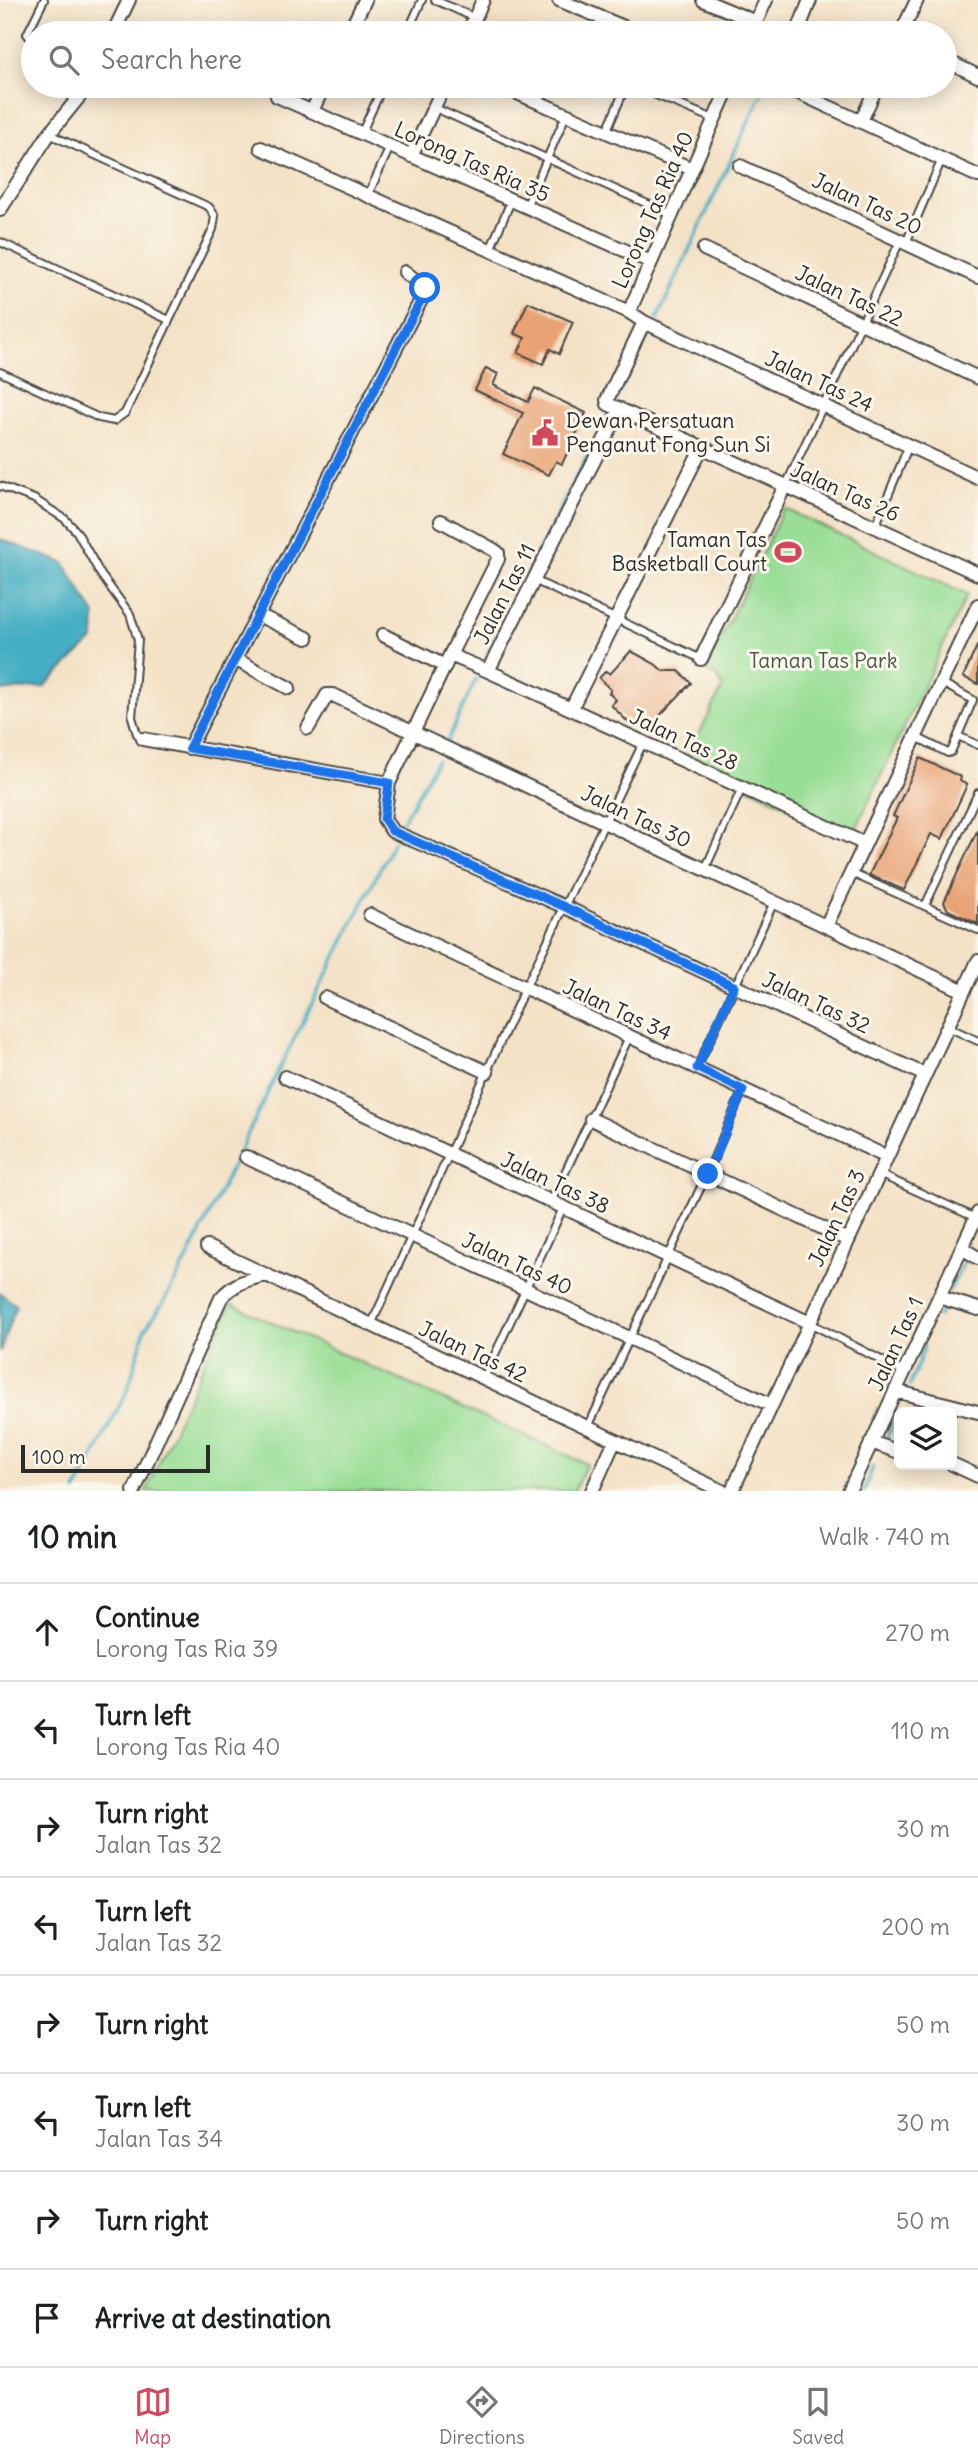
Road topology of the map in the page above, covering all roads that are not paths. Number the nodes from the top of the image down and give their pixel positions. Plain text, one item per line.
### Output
1 (44, 0) edge
2 (129, 0) edge
3 (365, 0) edge
4 (422, 0) edge
5 (435, 0) edge
6 (484, 0) edge
7 (559, 0) edge
8 (703, 0) edge
9 (766, 0) edge
10 (810, 0) edge
11 (916, 0) edge
12 (578, 4) edge
13 (475, 18) junction
14 (34, 21) edge
15 (119, 21) edge
16 (355, 21) edge
17 (412, 21) edge
18 (474, 21) edge
19 (613, 21) edge
20 (741, 21) edge
21 (757, 21) edge
22 (802, 21) edge
23 (906, 21) edge
24 (957, 66) edge
25 (978, 76) edge
26 (78, 98) edge
27 (282, 98) edge
28 (318, 98) edge
29 (378, 98) edge
30 (437, 98) edge
31 (530, 98) edge
32 (621, 98) edge
33 (662, 98) edge
34 (724, 98) edge
35 (810, 98) edge
36 (872, 98) edge
37 (433, 107) junction
38 (312, 111) junction
39 (566, 113) junction
40 (714, 120) junction
41 (861, 121) junction
42 (607, 130) junction
43 (50, 134) junction
44 (361, 134) junction
45 (390, 147) junction
46 (261, 148) dead end
47 (411, 156) junction
48 (545, 158) junction
49 (942, 159) junction
50 (740, 166) dead end
51 (692, 169) junction
52 (978, 176) edge
53 (368, 195) junction
54 (511, 201) junction
55 (526, 207) junction
56 (0, 210) edge
57 (672, 215) junction
58 (0, 242) edge
59 (903, 242) junction
60 (704, 249) dead end
61 (490, 250) junction
62 (651, 262) junction
63 (405, 272) dead end
64 (978, 277) edge
65 (629, 312) junction
66 (169, 320) junction
67 (644, 322) junction
68 (862, 324) junction
69 (0, 372) edge
70 (978, 378) edge
71 (823, 405) junction
72 (620, 409) junction
73 (909, 445) junction
74 (702, 447) junction
75 (978, 478) edge
76 (0, 486) edge
77 (785, 486) junction
78 (441, 521) dead end
79 (875, 527) junction
80 (978, 575) edge
81 (534, 580) junction
82 (978, 606) edge
83 (258, 615) junction
84 (616, 619) junction
85 (383, 635) dead end
86 (307, 638) dead end
87 (235, 659) junction
88 (701, 659) joint
89 (447, 660) junction
90 (488, 671) junction
91 (941, 683) junction
92 (289, 688) dead end
93 (571, 709) junction
94 (307, 728) dead end
95 (412, 734) junction
96 (958, 736) junction
97 (916, 737) junction
98 (143, 739) joint
99 (643, 743) junction
100 (978, 744) edge
101 (189, 748) junction
102 (389, 783) junction
103 (742, 788) junction
104 (978, 793) edge
105 (605, 824) junction
106 (865, 845) junction
107 (704, 870) junction
108 (851, 873) junction
109 (774, 902) junction
110 (925, 906) junction
111 (565, 907) junction
112 (370, 915) dead end
113 (826, 926) junction
114 (978, 930) edge
115 (978, 961) edge
116 (734, 986) junction
117 (525, 988) junction
118 (964, 991) junction
119 (325, 998) dead end
120 (947, 1027) junction
121 (629, 1037) junction
122 (978, 1041) edge
123 (697, 1068) junction
124 (487, 1072) junction
125 (925, 1074) junction
126 (285, 1077) dead end
127 (743, 1090) junction
128 (591, 1119) junction
129 (449, 1154) junction
130 (246, 1157) dead end
131 (887, 1157) junction
132 (708, 1174) junction
133 (879, 1174) junction
134 (557, 1205) junction
135 (977, 1216) edge
136 (412, 1236) junction
137 (848, 1240) junction
138 (207, 1247) dead end
139 (962, 1248) junction
140 (668, 1257) junction
141 (978, 1258) edge
142 (267, 1275) junction
143 (525, 1289) junction
144 (939, 1297) junction
145 (978, 1310) edge
146 (810, 1323) junction
147 (371, 1325) junction
148 (630, 1338) junction
149 (904, 1372) junction
150 (484, 1378) junction
151 (895, 1391) junction
152 (771, 1405) junction
153 (978, 1412) edge
154 (588, 1427) junction
155 (615, 1440) junction
156 (871, 1442) junction
157 (894, 1450) edge
158 (957, 1466) edge
159 (978, 1476) edge
160 (134, 1491) edge
161 (592, 1491) edge
162 (722, 1491) edge
163 (732, 1491) edge
164 (849, 1491) edge

1 - 14 lane
2 - 15 street
3 - 16 street
4 - 17 lane
5 - 13 lane
6 - 13 street
7 - 12 street
8 - 20 street
9 - 21 street
10 - 22 street
11 - 23 street
12 - 19 street
13 - 18 street
24 - 25 street
26 - 43 street
27 - 38 street, Lorong Tas Ria 35
28 - 38 street
29 - 44 lane
30 - 37 street
31 - 39 street
32 - 42 lane
33 - 40 lane
34 - 40 street, Lorong Tas Ria 40
35 - 41 street
36 - 41 street
37 - 47 street
37 - 48 lane
38 - 44 street, Lorong Tas Ria 35
39 - 42 street
39 - 48 lane
40 - 51 street, Lorong Tas Ria 40
41 - 49 street
42 - 51 street
43 - 56 street
43 - 66 lane
44 - 45 street, Lorong Tas Ria 35
45 - 47 street, Lorong Tas Ria 35
45 - 53 lane
46 - 53 street, Jalan Tas 24
47 - 54 street, Lorong Tas Ria 35
48 - 55 lane
48 - 57 lane
49 - 52 street
49 - 59 lane
50 - 59 street, Jalan Tas 20
51 - 57 street, Lorong Tas Ria 40
53 - 61 street, Jalan Tas 24
54 - 55 street, Lorong Tas Ria 35
54 - 61 lane
55 - 62 street, Lorong Tas Ria 35
57 - 62 street, Lorong Tas Ria 40
58 - 66 lane
59 - 64 street, Jalan Tas 20
59 - 68 lane
60 - 68 street, Jalan Tas 22
61 - 65 street, Jalan Tas 24
62 - 65 street, Lorong Tas Ria 40
63 - 83 street
65 - 67 street, Jalan Tas 24
66 - 69 lane
67 - 71 street, Jalan Tas 24
67 - 72 street
68 - 70 street, Jalan Tas 22
68 - 71 lane
71 - 73 street, Jalan Tas 24
71 - 77 lane
72 - 74 street, Jalan Tas 26
72 - 81 street, Jalan Tas 11
73 - 75 street, Jalan Tas 24
73 - 79 lane
74 - 77 street, Jalan Tas 26
74 - 84 street
76 - 98 lane
77 - 79 street, Jalan Tas 26
77 - 88 street
78 - 89 street
79 - 80 street, Jalan Tas 26
81 - 84 lane
81 - 90 street, Jalan Tas 11
82 - 91 street
83 - 86 street
83 - 87 street
84 - 88 lane
84 - 93 street
85 - 89 street, Jalan Tas 11
87 - 92 street
87 - 101 street
89 - 90 street, Jalan Tas 11
89 - 95 street
90 - 93 street, Jalan Tas 28
91 - 96 lane
91 - 97 street
93 - 99 street, Jalan Tas 28
94 - 95 street, Jalan Tas 30
95 - 102 street
95 - 105 street, Jalan Tas 30
96 - 97 lane
96 - 100 lane
97 - 106 street
98 - 101 street
99 - 103 street, Jalan Tas 28
99 - 105 lane
101 - 102 street
102 - 111 street, Jalan Tas 32
103 - 106 street, Jalan Tas 28
103 - 107 lane
104 - 110 lane
105 - 107 street, Jalan Tas 30
105 - 111 lane
106 - 108 street
107 - 109 street, Jalan Tas 30
108 - 110 lane
108 - 113 street
109 - 113 street, Jalan Tas 30
109 - 116 lane
110 - 114 lane
111 - 116 street, Jalan Tas 32
111 - 117 lane
112 - 117 street, Jalan Tas 34
113 - 118 street, Jalan Tas 30
115 - 118 street, Jalan Tas 3
116 - 123 lane
116 - 125 street, Jalan Tas 32
117 - 121 street, Jalan Tas 34
117 - 124 lane
118 - 120 street, Jalan Tas 3
119 - 124 street
120 - 122 lane
120 - 125 street, Jalan Tas 3
121 - 123 street, Jalan Tas 34
121 - 128 lane
123 - 127 street, Jalan Tas 34
124 - 129 lane
125 - 131 street, Jalan Tas 3
126 - 129 street, Jalan Tas 38
127 - 131 street, Jalan Tas 34
127 - 132 lane
128 - 132 street
128 - 134 lane
129 - 134 street, Jalan Tas 38
129 - 136 lane
130 - 136 street, Jalan Tas 40
131 - 133 street, Jalan Tas 3
132 - 137 street
132 - 140 lane
133 - 135 lane
133 - 137 street, Jalan Tas 3
134 - 140 street, Jalan Tas 38
134 - 143 lane
135 - 139 street, Jalan Tas 1
136 - 143 street, Jalan Tas 40
136 - 147 lane
137 - 146 street, Jalan Tas 3
138 - 142 street, Jalan Tas 42
139 - 141 street
139 - 144 street, Jalan Tas 1
140 - 146 street, Jalan Tas 38
140 - 148 lane
142 - 147 street, Jalan Tas 42
142 - 160 street
143 - 148 street, Jalan Tas 40
143 - 150 lane
144 - 145 street
144 - 149 street, Jalan Tas 1
146 - 149 lane
146 - 152 street, Jalan Tas 3
147 - 150 street, Jalan Tas 42
148 - 152 street, Jalan Tas 40
148 - 154 lane
149 - 151 street, Jalan Tas 1
150 - 154 street, Jalan Tas 42
151 - 153 street
151 - 156 street, Jalan Tas 1
152 - 163 street, Jalan Tas 3
154 - 155 street, Jalan Tas 42
155 - 161 street
155 - 162 street, Jalan Tas 42
156 - 157 street
156 - 164 street, Jalan Tas 1
158 - 159 street

